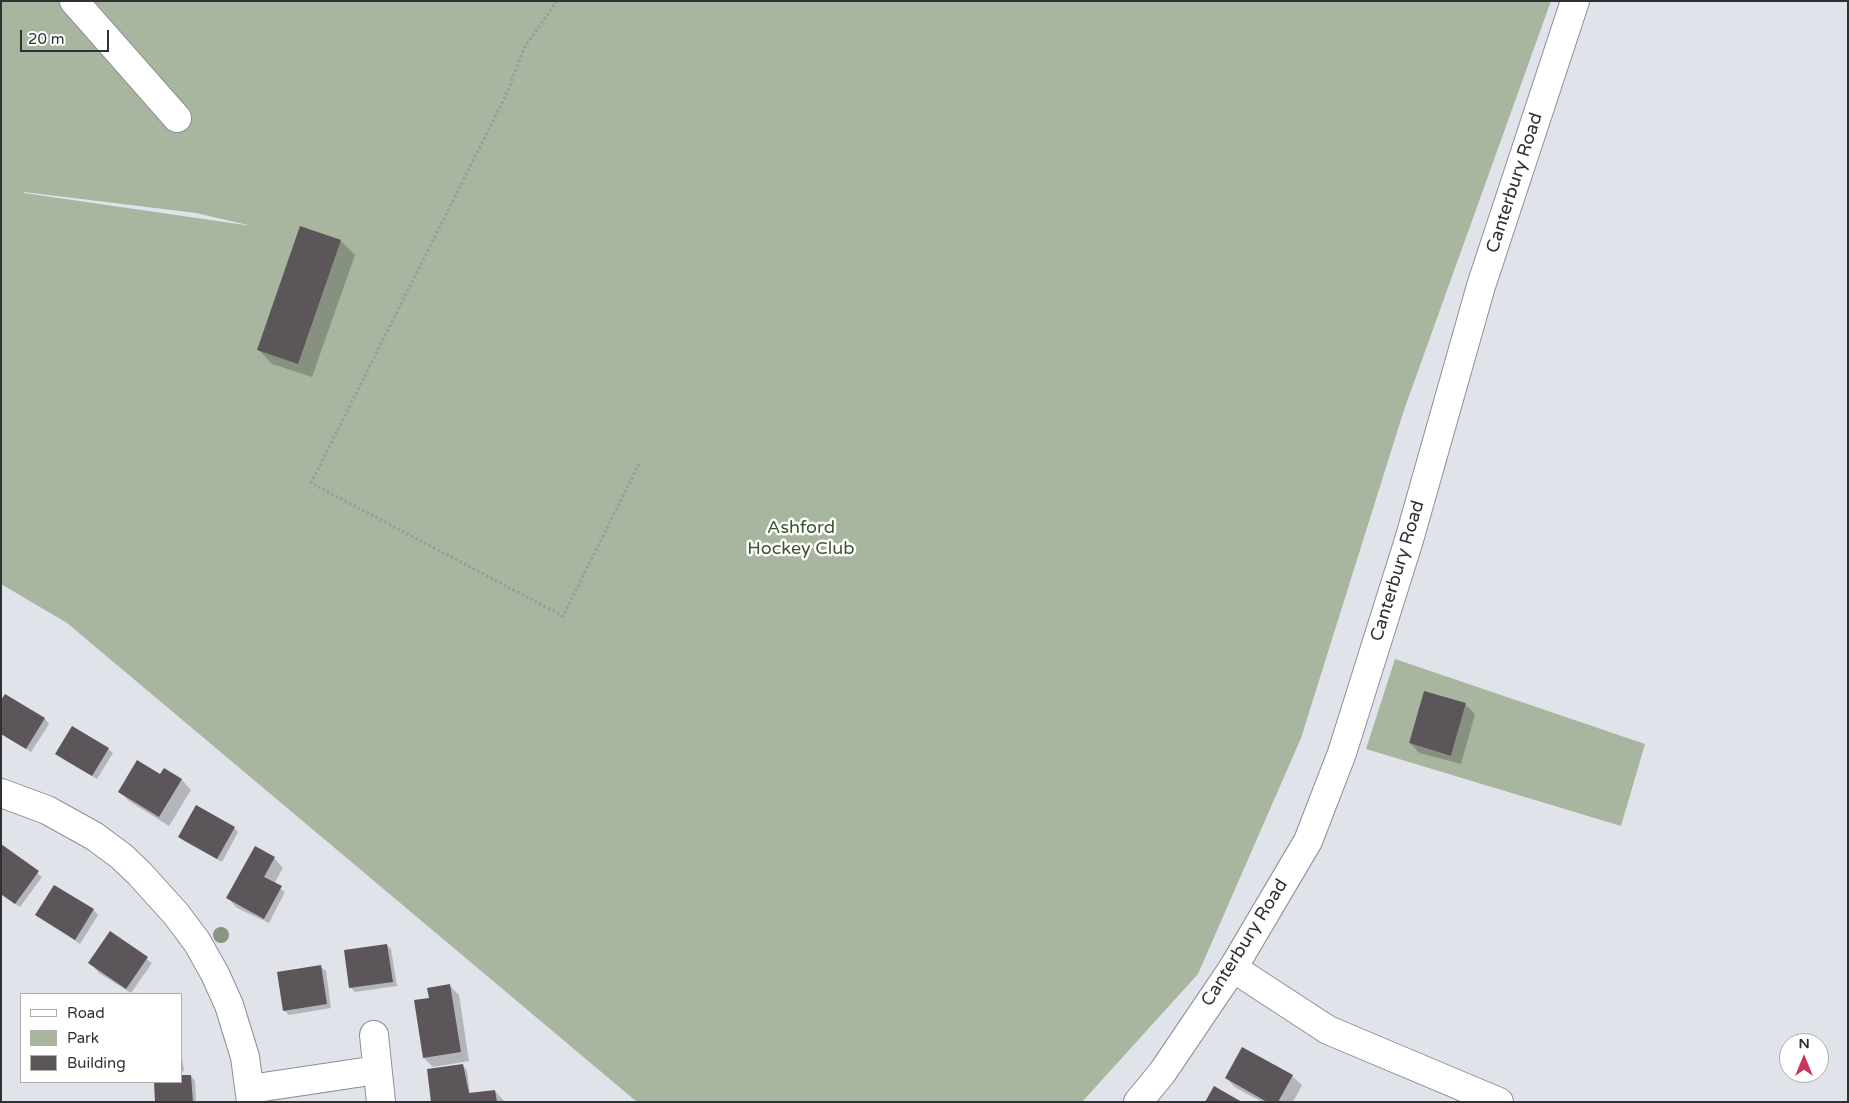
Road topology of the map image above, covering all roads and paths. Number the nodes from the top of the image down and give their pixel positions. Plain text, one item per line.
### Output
1 (74, 1) edge
2 (556, 1) edge
3 (1575, 1) edge
4 (178, 118) dead end
5 (639, 464) dead end
6 (1, 793) edge
7 (1233, 968) junction
8 (374, 1034) dead end
9 (377, 1070) junction
10 (251, 1095) edge
11 (381, 1102) edge
12 (1138, 1102) edge
13 (1500, 1102) edge

1 - 4 main road
2 - 5 path
3 - 7 main road, Canterbury Road
6 - 10 main road
7 - 12 main road, Canterbury Road
7 - 13 main road
8 - 9 main road
9 - 10 main road
9 - 11 main road

